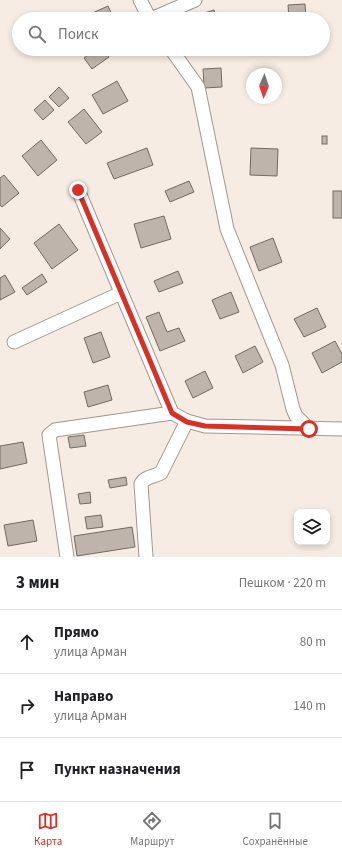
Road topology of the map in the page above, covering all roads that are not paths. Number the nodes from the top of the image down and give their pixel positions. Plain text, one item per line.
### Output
1 (140, 0) edge
2 (195, 0) edge
3 (147, 12) edge
4 (167, 12) edge
5 (176, 56) edge
6 (78, 190) dead end
7 (121, 292) junction
8 (14, 342) dead end
9 (172, 413) junction
10 (187, 422) junction
11 (309, 429) junction
12 (342, 429) edge
13 (67, 557) edge
14 (146, 557) edge

1 - 3 street
2 - 4 street
5 - 11 street
6 - 7 street
7 - 8 street
7 - 9 street
9 - 10 street
9 - 13 street
10 - 11 street
10 - 14 street
11 - 12 street

